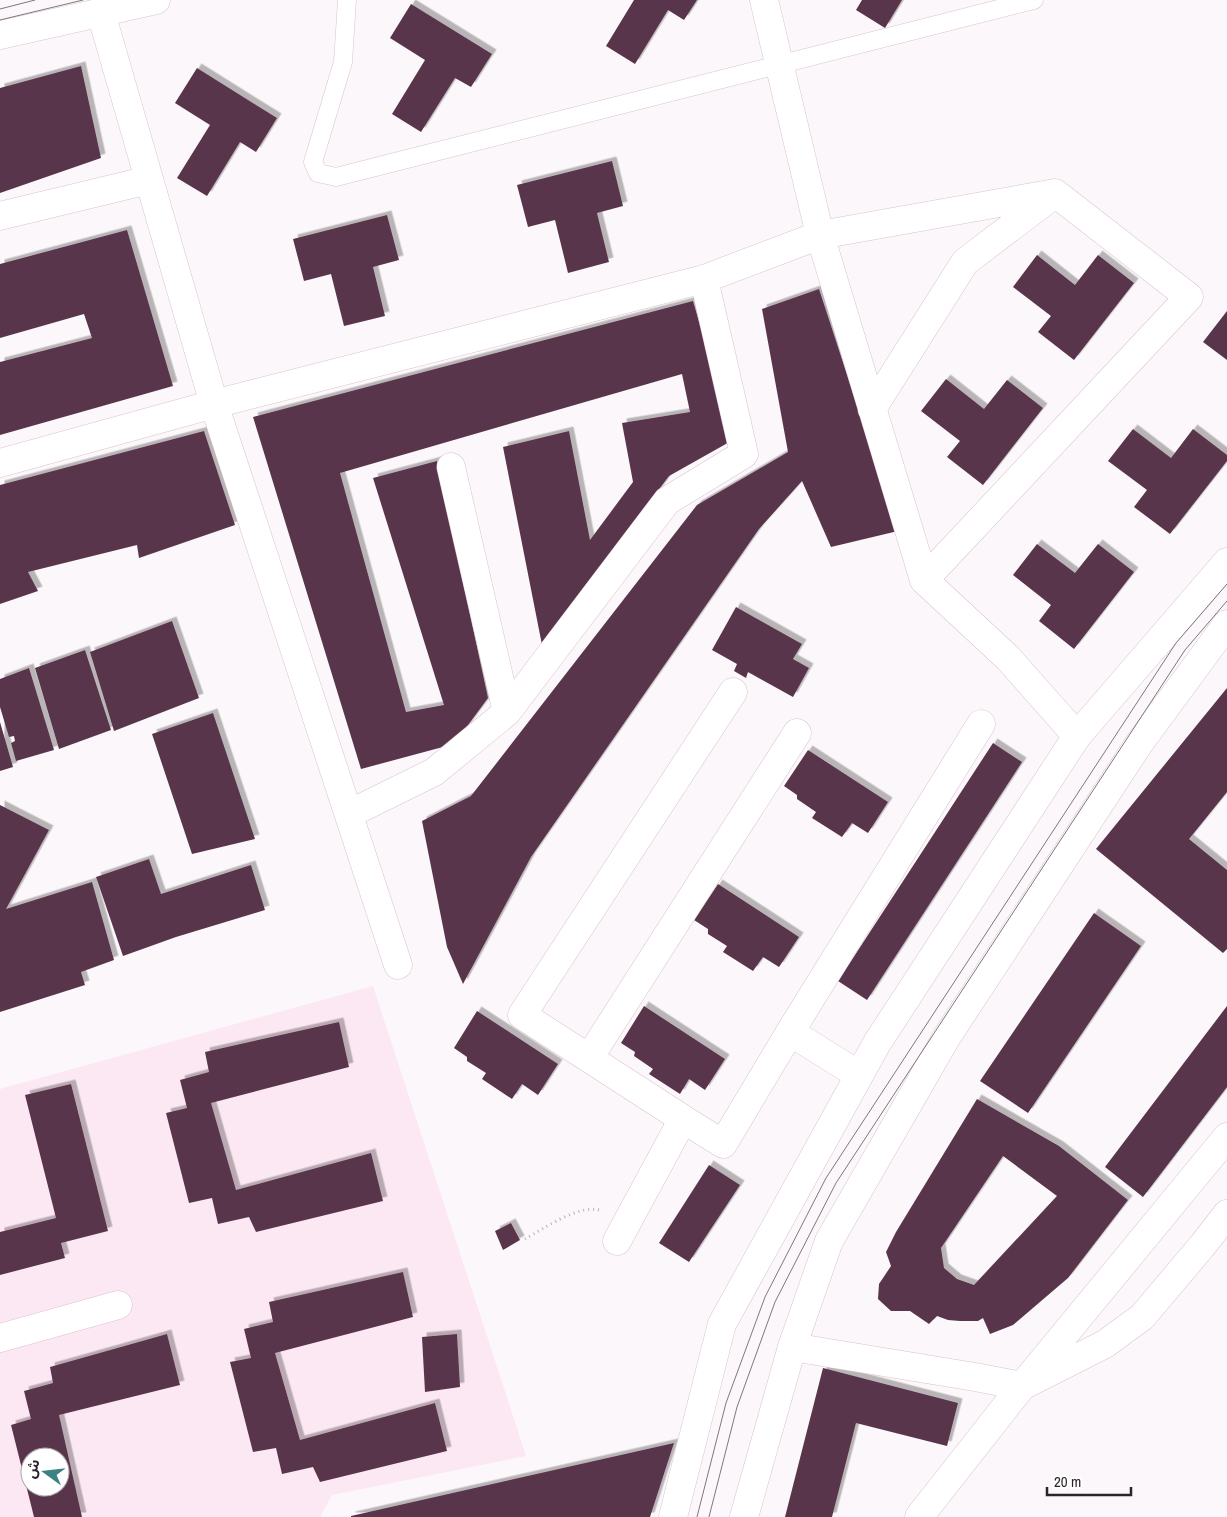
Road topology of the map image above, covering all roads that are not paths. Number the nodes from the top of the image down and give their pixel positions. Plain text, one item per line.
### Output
1 (156, 0) edge
2 (347, 0) edge
3 (764, 0) edge
4 (1034, 0) edge
5 (101, 13) junction
6 (0, 35) edge
7 (779, 64) junction
8 (149, 180) junction
9 (1055, 193) junction
10 (0, 216) edge
11 (820, 235) junction
12 (704, 279) junction
13 (214, 404) junction
14 (872, 409) junction
15 (0, 462) edge
16 (451, 467) dead end
17 (1227, 562) edge
18 (924, 580) junction
19 (1227, 624) edge
20 (733, 692) dead end
21 (507, 712) junction
22 (981, 724) dead end
23 (797, 734) dead end
24 (1077, 736) junction
25 (349, 814) junction
26 (398, 965) dead end
27 (790, 1032) junction
28 (589, 1058) junction
29 (860, 1075) junction
30 (683, 1119) junction
31 (1227, 1136) edge
32 (1227, 1214) edge
33 (622, 1232) road end
34 (118, 1305) dead end
35 (0, 1338) edge
36 (792, 1347) junction
37 (1022, 1386) junction
38 (673, 1517) edge
39 (744, 1517) edge
40 (919, 1517) edge

1 - 5 street
2 - 7 lane
3 - 7 street
4 - 7 lane
5 - 6 street
5 - 8 street
7 - 11 street
8 - 10 street
8 - 13 street
9 - 11 street
9 - 14 street
9 - 18 street
11 - 12 street
11 - 14 street
12 - 13 street
12 - 21 street
13 - 15 street
13 - 25 street
14 - 18 street
16 - 21 street
17 - 24 street
18 - 24 street
19 - 36 street
20 - 28 street
21 - 25 street
22 - 27 street
23 - 28 street
24 - 29 street
25 - 26 street
27 - 29 street
27 - 30 street
28 - 30 street
29 - 38 street
30 - 33 street
31 - 37 street
32 - 37 street
34 - 35 street
36 - 37 street
36 - 39 street
37 - 40 street

